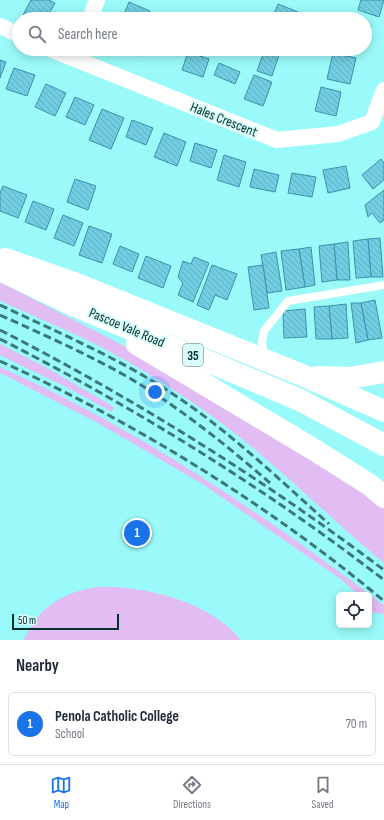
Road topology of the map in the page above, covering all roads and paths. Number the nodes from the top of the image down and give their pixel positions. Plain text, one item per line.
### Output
1 (97, 0) edge
2 (93, 12) edge
3 (0, 26) edge
4 (12, 32) edge
5 (81, 56) edge
6 (384, 90) edge
7 (0, 257) edge
8 (0, 270) edge
9 (384, 284) edge
10 (73, 305) junction
11 (264, 360) junction
12 (384, 372) edge
13 (302, 375) junction
14 (384, 411) edge
15 (384, 446) edge
16 (382, 495) edge

1 - 2 street
3 - 4 street
5 - 6 street, Hales Crescent
7 - 11 main road, Pascoe Vale Road / 35
8 - 10 main road, Pascoe Vale Road / 35
9 - 11 lane
10 - 15 main road, Pascoe Vale Road / 35
10 - 16 main road
11 - 13 main road, Pascoe Vale Road / 35
12 - 13 main road
13 - 14 main road, Pascoe Vale Road / 35

